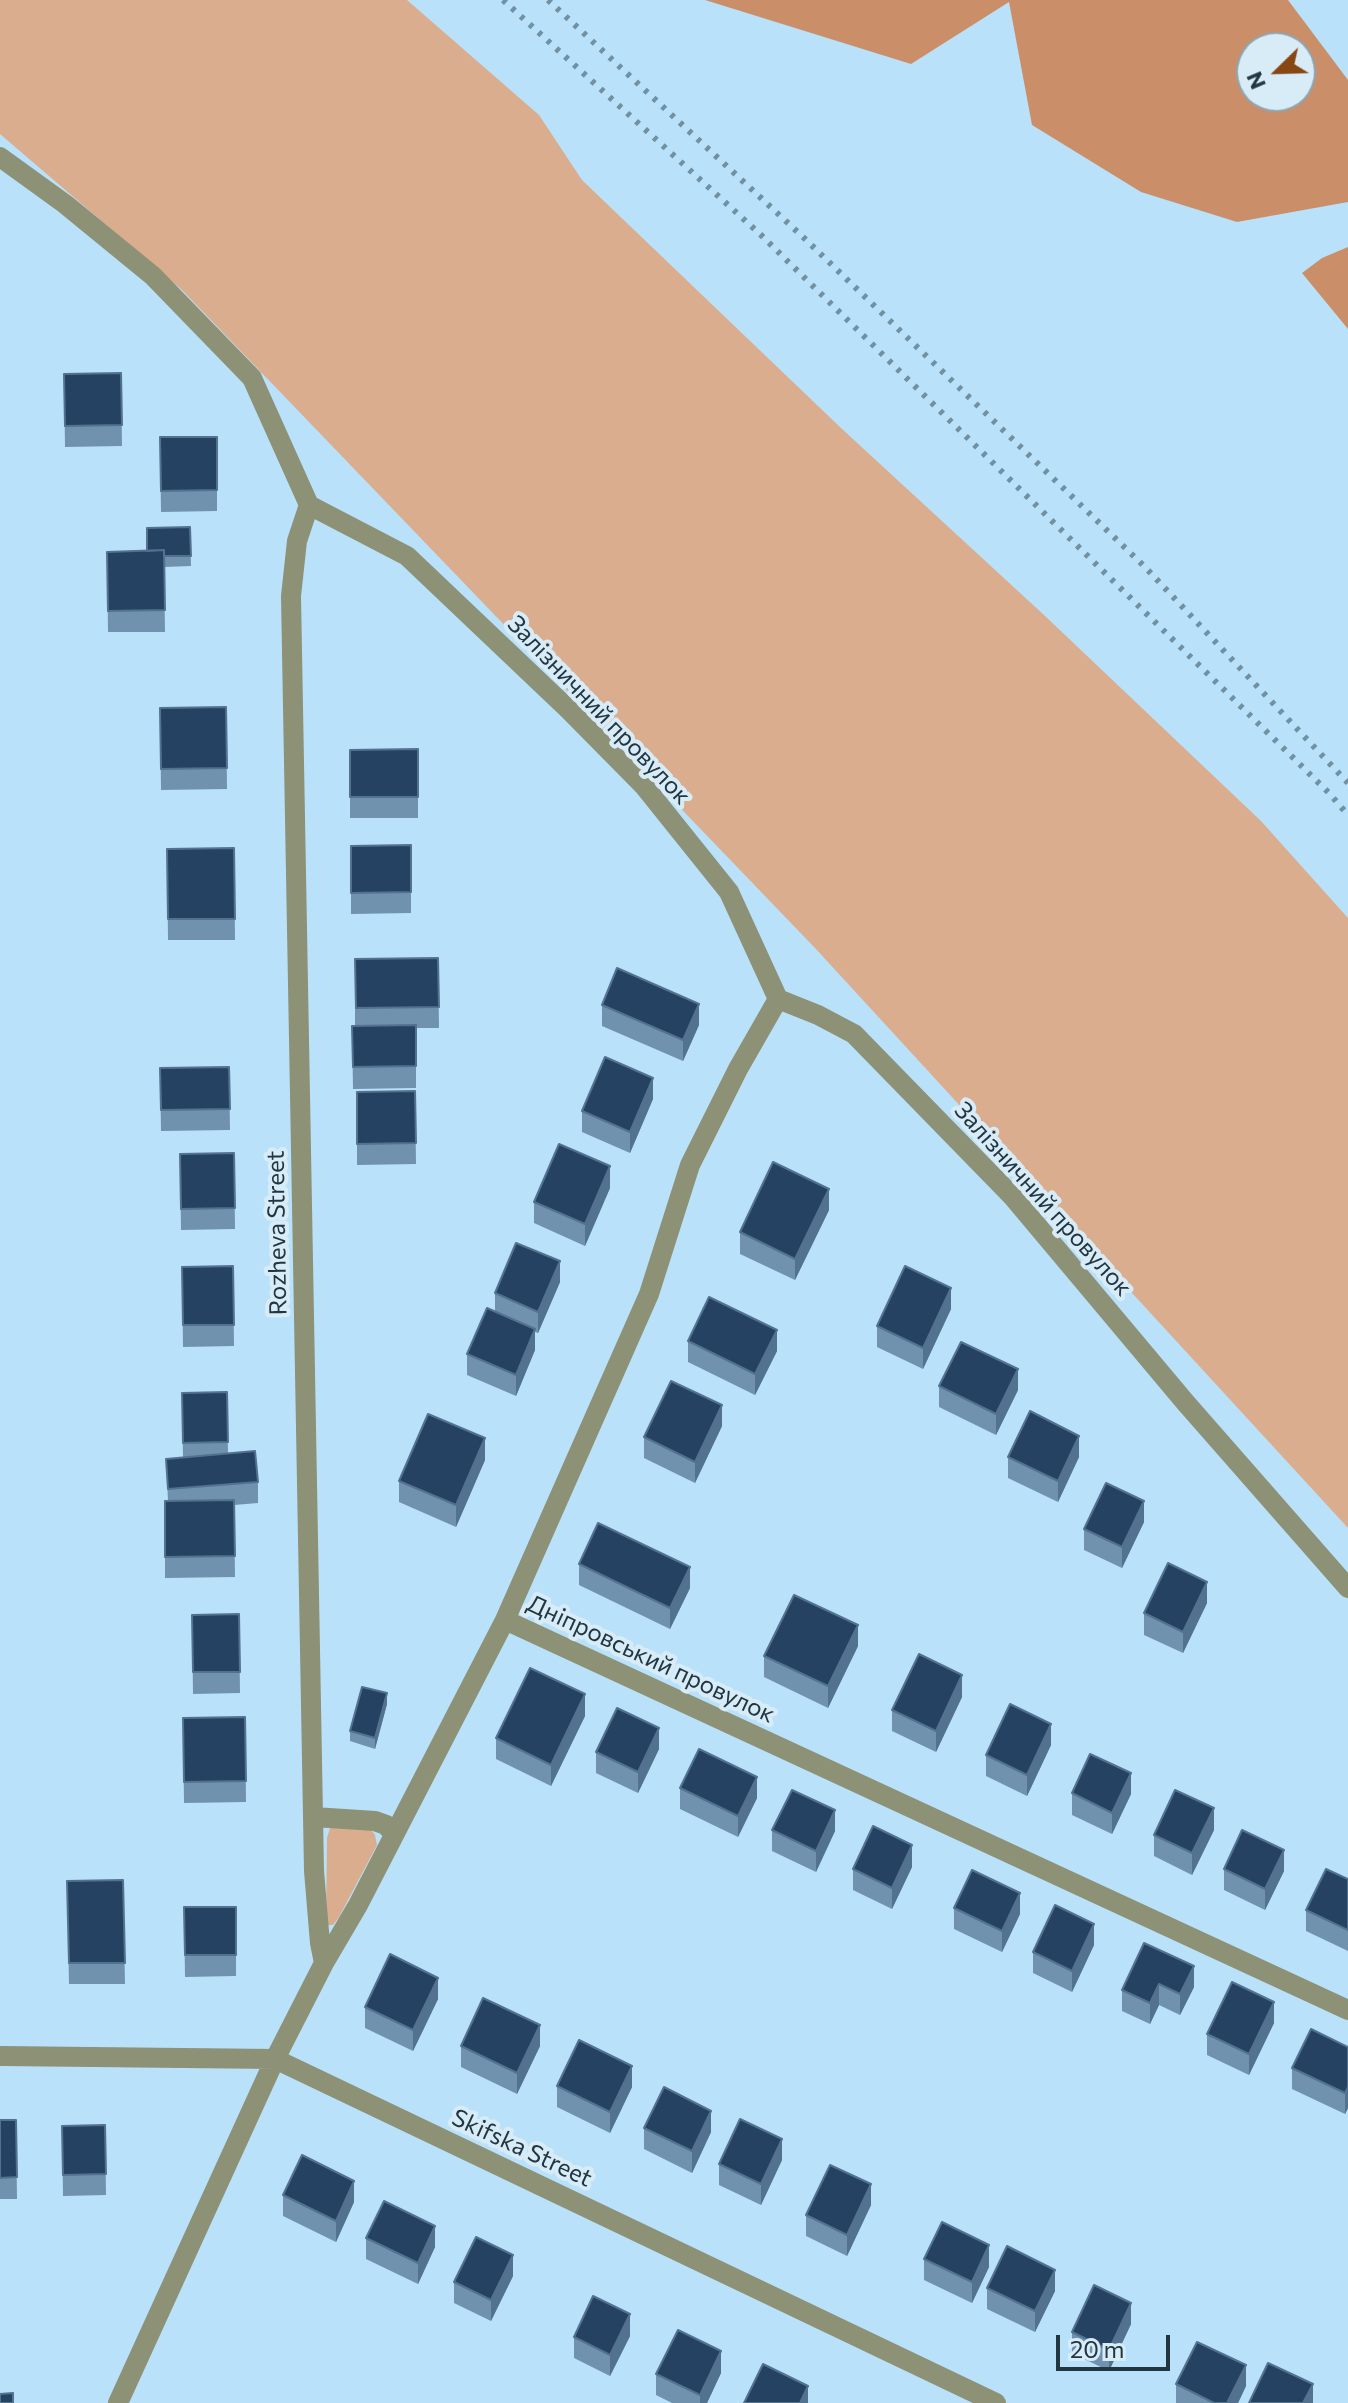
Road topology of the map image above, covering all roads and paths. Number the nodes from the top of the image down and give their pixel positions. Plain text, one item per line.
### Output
1 (0, 157) edge
2 (309, 505) junction
3 (778, 999) junction
4 (1348, 1588) edge
5 (505, 1620) junction
6 (314, 1817) junction
7 (394, 1834) junction
8 (324, 1963) junction
9 (1348, 2010) edge
10 (0, 2056) edge
11 (275, 2059) junction
12 (118, 2403) edge
13 (996, 2403) edge

1 - 2 street
2 - 3 street, Залізничний провулок
2 - 6 street, Rozheva Street
3 - 4 street, Залізничний провулок
3 - 5 street, Дніпровський провулок
5 - 7 street
5 - 9 street, Дніпровський провулок
6 - 7 street
6 - 8 street, Rozheva Street
7 - 8 street
8 - 11 street
10 - 11 street, Skifska Street
11 - 12 street
11 - 13 street, Skifska Street

